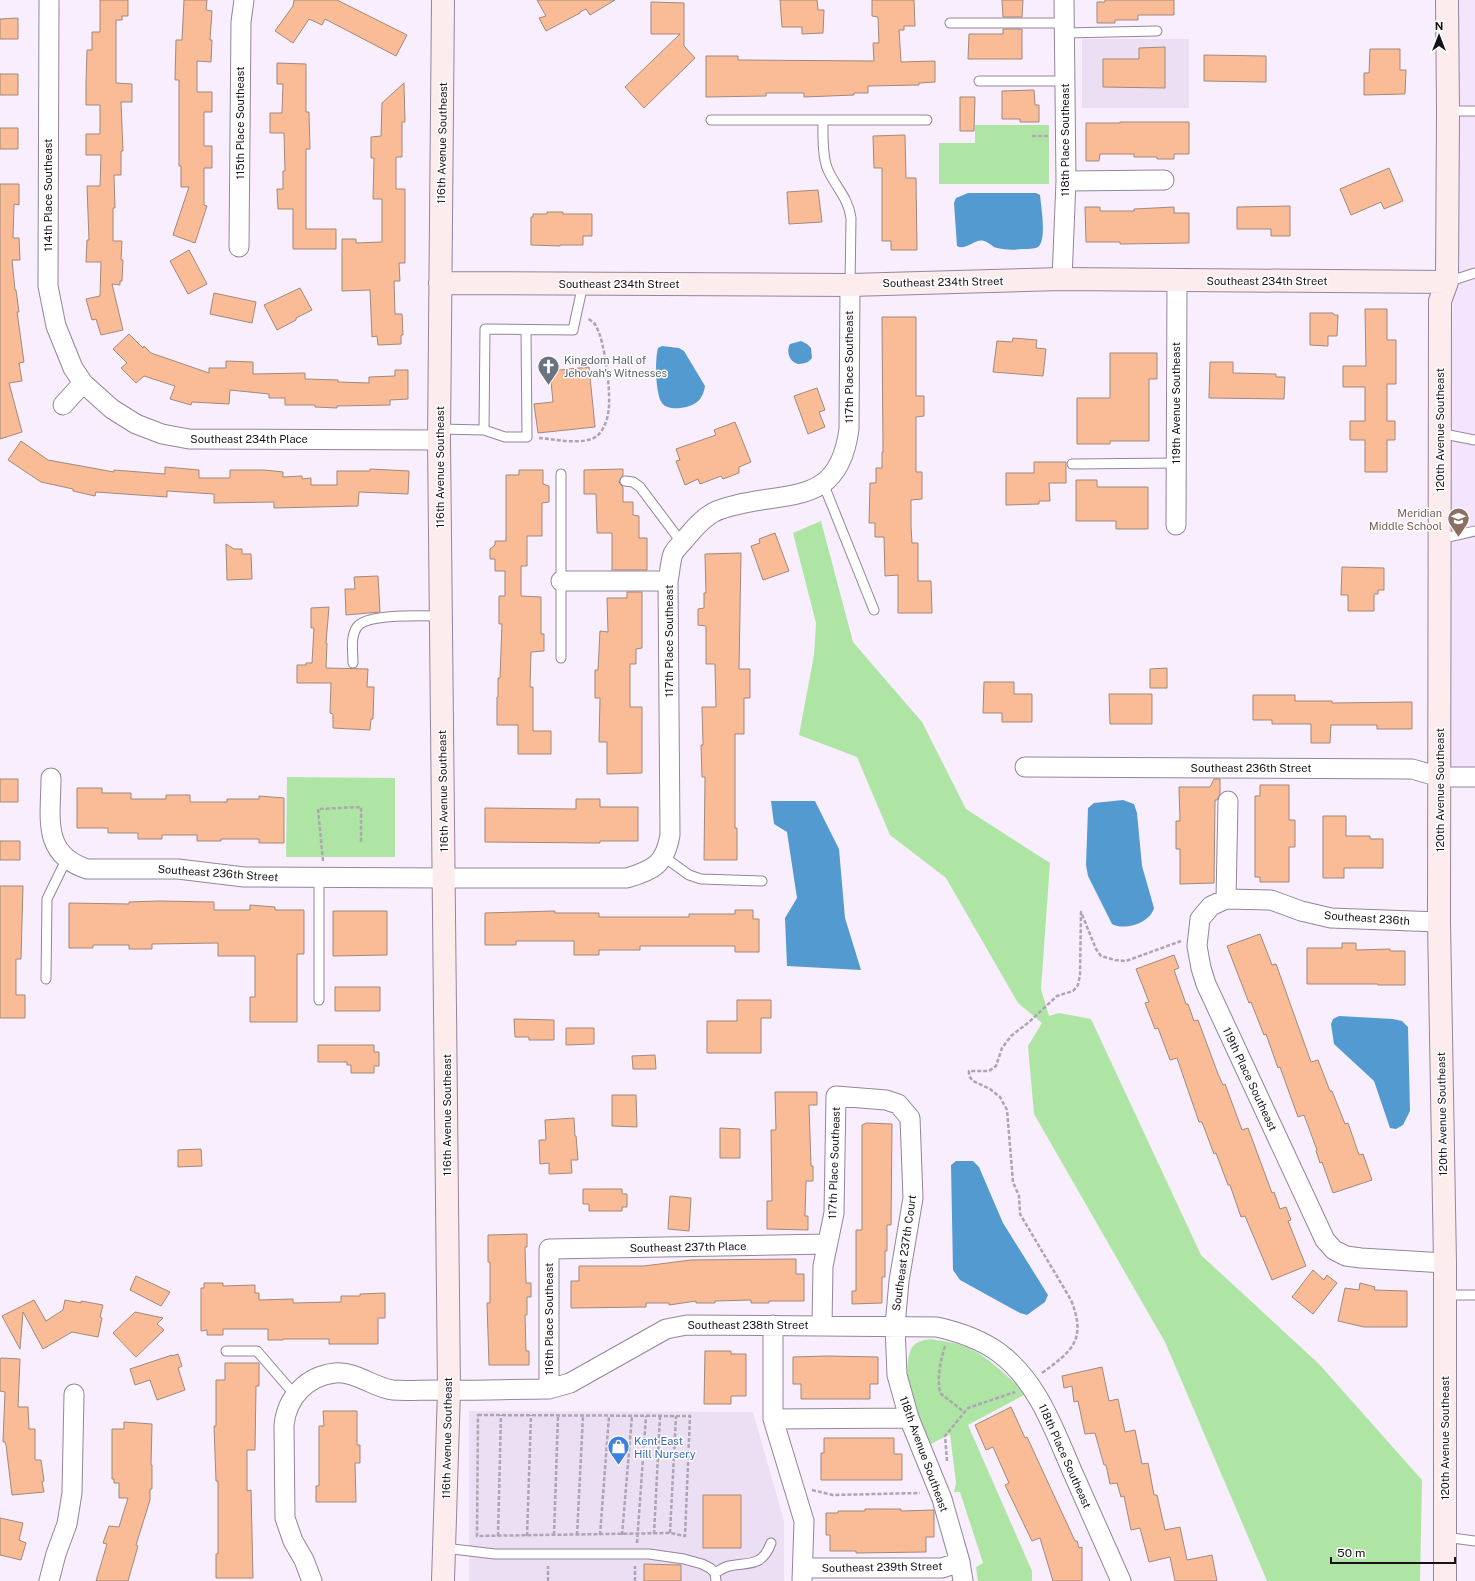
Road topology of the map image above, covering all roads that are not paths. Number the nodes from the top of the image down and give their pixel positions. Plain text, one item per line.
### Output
1 (49, 0) edge
2 (244, 0) edge
3 (443, 0) edge
4 (1064, 0) edge
5 (1447, 0) edge
6 (950, 23) dead end
7 (1065, 28) junction
8 (1156, 31) dead end
9 (978, 81) dead end
10 (1065, 81) junction
11 (1448, 111) junction
12 (1475, 111) edge
13 (711, 120) dead end
14 (823, 120) junction
15 (927, 120) dead end
16 (1164, 180) dead end
17 (1066, 181) junction
18 (239, 247) dead end
19 (1475, 274) edge
20 (1062, 279) junction
21 (1177, 281) junction
22 (1447, 282) junction
23 (440, 283) junction
24 (584, 284) junction
25 (850, 285) junction
26 (526, 330) junction
27 (83, 383) junction
28 (63, 405) dead end
29 (484, 430) junction
30 (1439, 433) junction
31 (439, 434) junction
32 (1475, 440) edge
33 (1176, 463) junction
34 (1072, 464) dead end
35 (561, 474) dead end
36 (625, 481) dead end
37 (823, 483) junction
38 (1176, 525) dead end
39 (1475, 531) edge
40 (1440, 539) junction
41 (682, 543) junction
42 (561, 581) junction
43 (668, 581) junction
44 (874, 610) dead end
45 (441, 616) junction
46 (561, 658) dead end
47 (353, 663) dead end
48 (1025, 768) dead end
49 (1440, 777) junction
50 (1475, 777) edge
51 (51, 778) dead end
52 (1228, 801) dead end
53 (664, 857) junction
54 (67, 858) junction
55 (322, 877) junction
56 (444, 878) junction
57 (762, 881) dead end
58 (1226, 899) junction
59 (1439, 922) junction
60 (46, 979) dead end
61 (318, 1000) dead end
62 (836, 1096) joint
63 (828, 1244) junction
64 (549, 1249) joint
65 (1445, 1263) junction
66 (1445, 1295) junction
67 (1475, 1295) edge
68 (772, 1325) junction
69 (822, 1325) junction
70 (895, 1326) junction
71 (226, 1351) dead end
72 (548, 1389) junction
73 (449, 1390) junction
74 (74, 1394) dead end
75 (295, 1395) junction
76 (909, 1418) junction
77 (773, 1420) junction
78 (1445, 1537) junction
79 (1475, 1541) edge
80 (771, 1543) dead end
81 (444, 1548) junction
82 (960, 1562) junction
83 (802, 1575) edge
84 (715, 1577) edge
85 (49, 1581) edge
86 (312, 1581) edge
87 (443, 1581) edge
88 (963, 1581) edge
89 (1121, 1581) edge
90 (1445, 1581) edge

1 - 27 street, 114th Place Southeast
2 - 18 street, 115th Place Southeast
3 - 23 street, 116th Avenue Southeast
4 - 7 street, 118th Place Southeast
5 - 11 street, 120th Avenue Southeast
6 - 7 lane
7 - 8 lane
7 - 10 street, 118th Place Southeast
9 - 10 lane
10 - 17 street, 118th Place Southeast
11 - 12 lane
11 - 22 street, 120th Avenue Southeast
13 - 14 lane
14 - 15 lane
14 - 25 lane
16 - 17 street
17 - 20 street, 118th Place Southeast
19 - 22 lane
20 - 21 street, Southeast 234th Street
20 - 25 street, Southeast 234th Street
21 - 22 street, Southeast 234th Street
21 - 33 street, 119th Avenue Southeast
22 - 30 street, 120th Avenue Southeast
23 - 24 street, Southeast 234th Street
23 - 31 street, 116th Avenue Southeast
24 - 25 street, Southeast 234th Street
24 - 26 lane
25 - 37 street, 117th Place Southeast
26 - 29 lane
26 - 29 lane
27 - 28 street
27 - 31 street, Southeast 234th Place
29 - 31 lane
30 - 32 lane
30 - 40 street, 120th Avenue Southeast
31 - 45 street, 116th Avenue Southeast
33 - 34 lane
33 - 38 street, 119th Avenue Southeast
35 - 42 lane
36 - 41 lane
37 - 41 street, 117th Place Southeast
37 - 44 lane
39 - 40 lane
40 - 49 street, 120th Avenue Southeast
41 - 43 street, 117th Place Southeast
42 - 43 street
42 - 46 lane
43 - 53 street, 117th Place Southeast
45 - 47 lane
45 - 56 street, 116th Avenue Southeast
48 - 49 street, Southeast 236th Street
49 - 50 street, Southeast 236th Street
49 - 59 street, 120th Avenue Southeast
51 - 54 street
52 - 58 street
53 - 56 street
53 - 57 lane
54 - 55 street, Southeast 236th Street
54 - 60 lane
55 - 56 street, Southeast 236th Street
55 - 61 lane
56 - 73 street, 116th Avenue Southeast
58 - 59 street, Southeast 236th
58 - 65 street, 119th Place Southeast
59 - 65 street, 120th Avenue Southeast
62 - 63 street, 117th Place Southeast
62 - 70 street, Southeast 237th Court
63 - 64 street, Southeast 237th Place
63 - 69 street, 117th Place Southeast
64 - 72 street, 116th Place Southeast
65 - 66 street, 120th Avenue Southeast
66 - 67 lane
66 - 78 street, 120th Avenue Southeast
68 - 69 street, Southeast 238th Street
68 - 72 street, Southeast 238th Street
68 - 77 street
69 - 70 street, Southeast 238th Street
70 - 76 street, 118th Avenue Southeast
70 - 89 street, 118th Place Southeast
71 - 75 lane
72 - 73 street, Southeast 238th Street
73 - 75 street, Southeast 238th Street
73 - 81 street, 116th Avenue Southeast
74 - 85 street
75 - 86 street
76 - 77 street
76 - 82 street, 118th Avenue Southeast
77 - 83 street
78 - 79 lane
78 - 90 street, 120th Avenue Southeast
80 - 84 lane
81 - 84 lane
81 - 87 street, 116th Avenue Southeast
82 - 83 street, Southeast 239th Street
82 - 88 street, 118th Avenue Southeast

